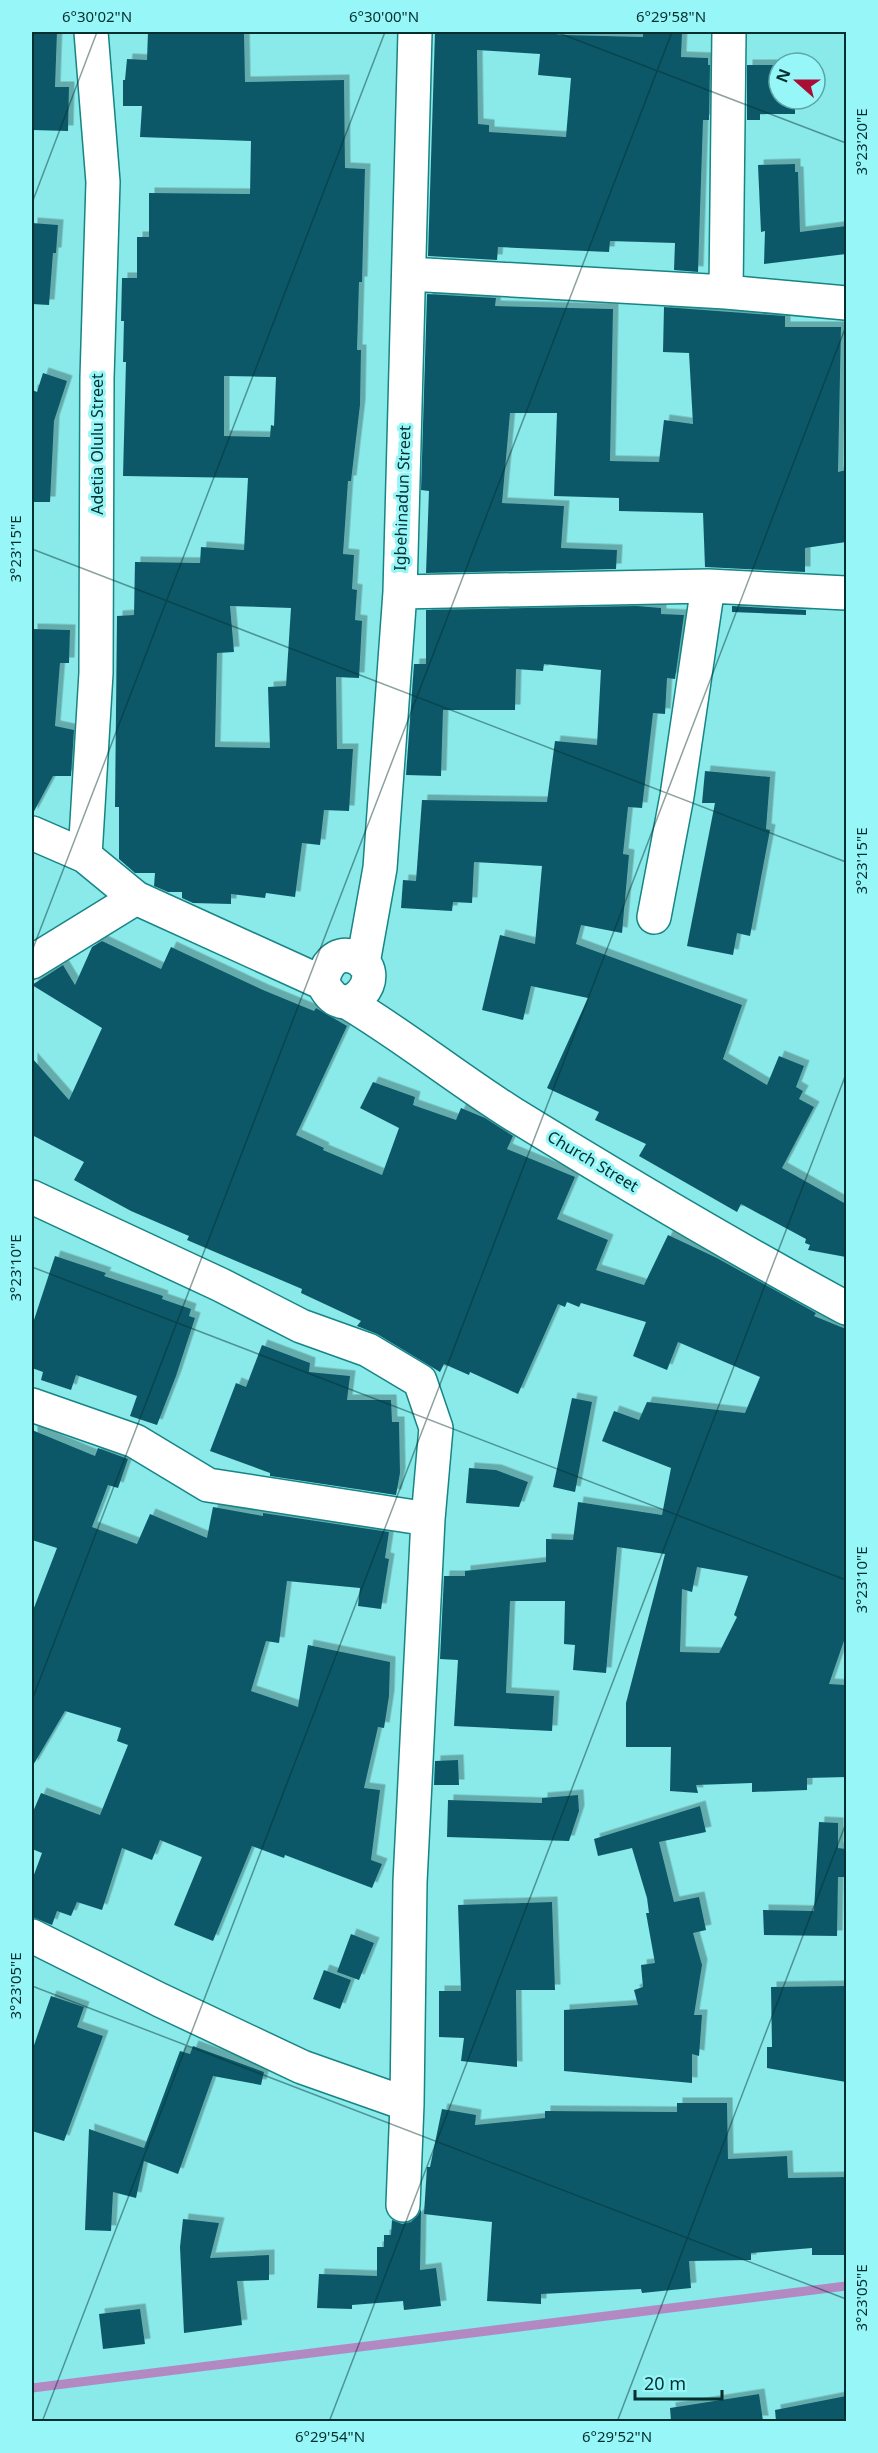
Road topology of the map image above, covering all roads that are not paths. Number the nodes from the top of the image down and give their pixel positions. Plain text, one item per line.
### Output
1 (91, 32) edge
2 (415, 32) edge
3 (729, 32) edge
4 (409, 274) junction
5 (726, 292) junction
6 (846, 303) edge
7 (708, 586) junction
8 (400, 592) junction
9 (846, 593) edge
10 (32, 833) edge
11 (85, 856) junction
12 (136, 898) junction
13 (654, 917) dead end
14 (32, 962) edge
15 (335, 992) junction
16 (32, 1197) edge
17 (846, 1308) edge
18 (32, 1405) edge
19 (428, 1519) junction
20 (32, 1936) edge
21 (407, 2104) junction
22 (403, 2205) dead end

1 - 11 street, Adetia Olulu Street
2 - 4 street, Igbehinadun Street
3 - 5 street
4 - 5 street
4 - 8 street, Igbehinadun Street
5 - 6 street
7 - 8 street
7 - 9 street
7 - 13 street
8 - 15 street, Igbehinadun Street
10 - 11 street, Church Street
11 - 12 street, Church Street
12 - 14 street
12 - 15 street, Church Street
15 - 17 street, Church Street
16 - 19 street
18 - 19 street
19 - 21 street
20 - 21 street
21 - 22 street

